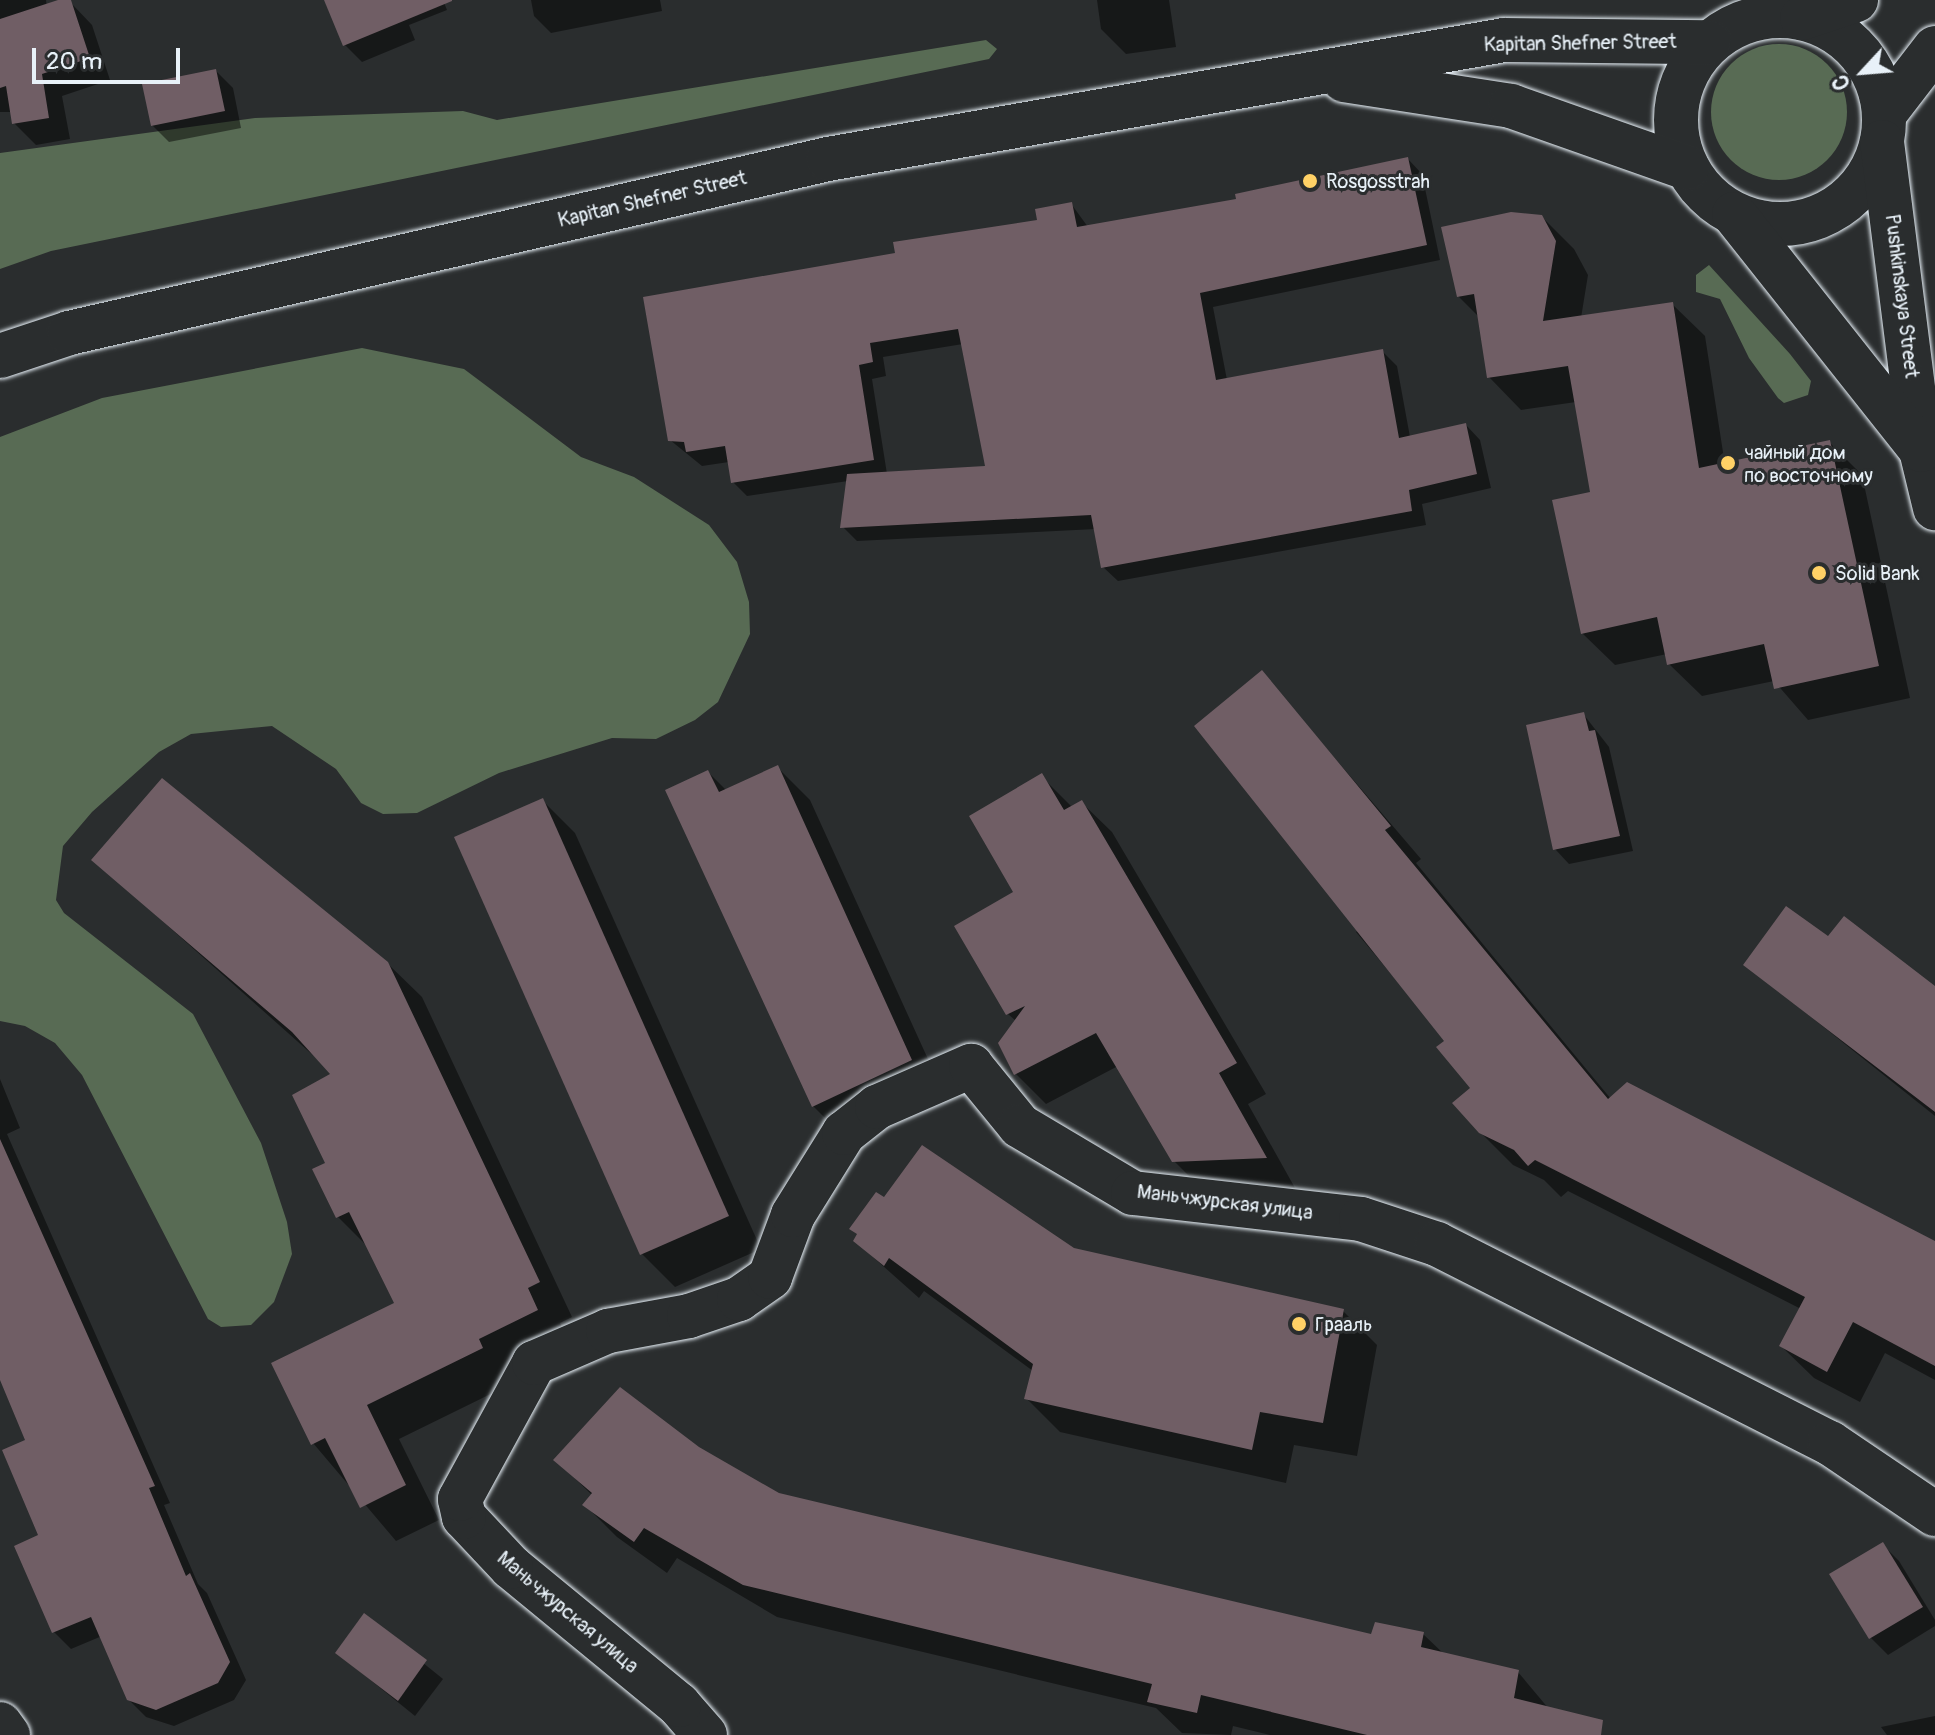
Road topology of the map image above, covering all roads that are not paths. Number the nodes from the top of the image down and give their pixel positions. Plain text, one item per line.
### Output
1 (1856, 0) edge
2 (1802, 18) junction
3 (1709, 42) junction
4 (1935, 48) edge
5 (1310, 75) junction
6 (1884, 127) junction
7 (1687, 168) junction
8 (1734, 214) junction
9 (0, 356) edge
10 (1921, 450) junction
11 (1935, 508) edge
12 (1935, 1514) edge
13 (0, 1724) edge
14 (8, 1735) edge
15 (705, 1735) edge

1 - 2 main road
2 - 3 main road
2 - 6 main road
3 - 5 main road, Kapitan Shefner Street
3 - 7 main road
4 - 6 main road
5 - 7 main road, Kapitan Shefner Street
5 - 9 main road, Kapitan Shefner Street
6 - 8 main road
6 - 10 main road, Pushkinskaya Street
7 - 8 main road
8 - 10 main road, Pushkinskaya Street
10 - 11 main road, Pushkinskaya Street
12 - 15 main road, Маньчжурская улица
13 - 14 main road

